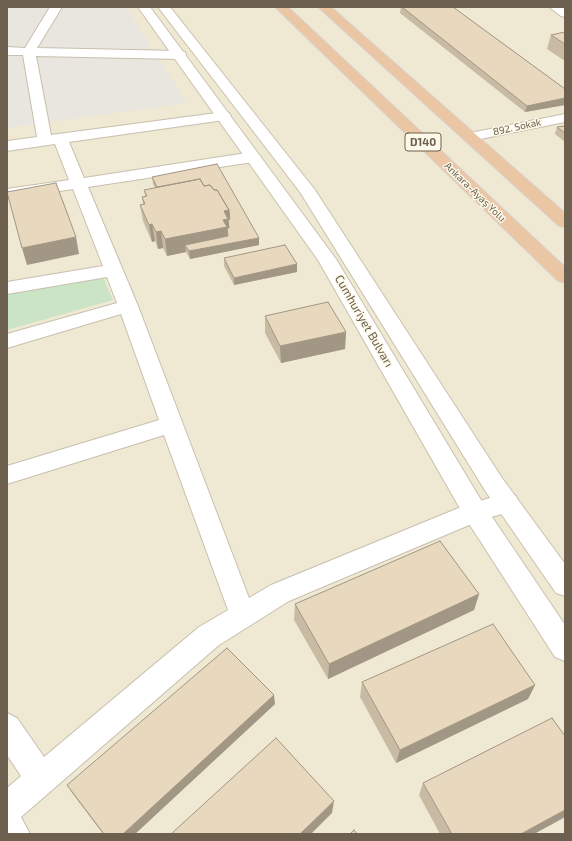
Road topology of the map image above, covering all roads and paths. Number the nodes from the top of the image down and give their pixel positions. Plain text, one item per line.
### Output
1 (56, 7) edge
2 (144, 7) edge
3 (164, 7) edge
4 (280, 7) edge
5 (324, 7) edge
6 (555, 7) edge
7 (565, 13) edge
8 (7, 51) edge
9 (29, 51) junction
10 (180, 55) junction
11 (224, 116) junction
12 (565, 118) edge
13 (470, 137) junction
14 (52, 140) junction
15 (7, 146) edge
16 (253, 157) junction
17 (79, 183) junction
18 (7, 194) edge
19 (565, 222) edge
20 (114, 270) junction
21 (565, 277) edge
22 (7, 288) edge
23 (128, 306) junction
24 (7, 340) edge
25 (172, 424) junction
26 (7, 474) edge
27 (507, 503) junction
28 (475, 512) junction
29 (565, 585) edge
30 (243, 616) junction
31 (565, 648) edge
32 (7, 728) edge
33 (41, 779) junction
34 (7, 809) edge
35 (7, 825) edge
36 (14, 834) edge

1 - 9 street
2 - 10 street, Cumhuriyet Bulvarı
3 - 27 street, Cumhuriyet Bulvarı
4 - 21 highway, Ankara-Ayaş Yolu / D140
5 - 13 highway, D140
6 - 7 street
8 - 9 street
9 - 10 street
9 - 14 street
10 - 11 street, Cumhuriyet Bulvarı
11 - 14 street
11 - 16 street, Cumhuriyet Bulvarı
12 - 13 street, 892. Sokak
13 - 19 highway, D140
14 - 15 street
14 - 17 street
16 - 17 street
16 - 28 street, Cumhuriyet Bulvarı
17 - 18 street
17 - 20 street
20 - 22 street
20 - 23 street
23 - 24 street
23 - 25 street
25 - 26 street
25 - 30 street
27 - 28 street
27 - 29 street, Cumhuriyet Bulvarı
28 - 30 street
28 - 31 street, Cumhuriyet Bulvarı
30 - 33 street
32 - 33 street
33 - 34 street
35 - 36 street

